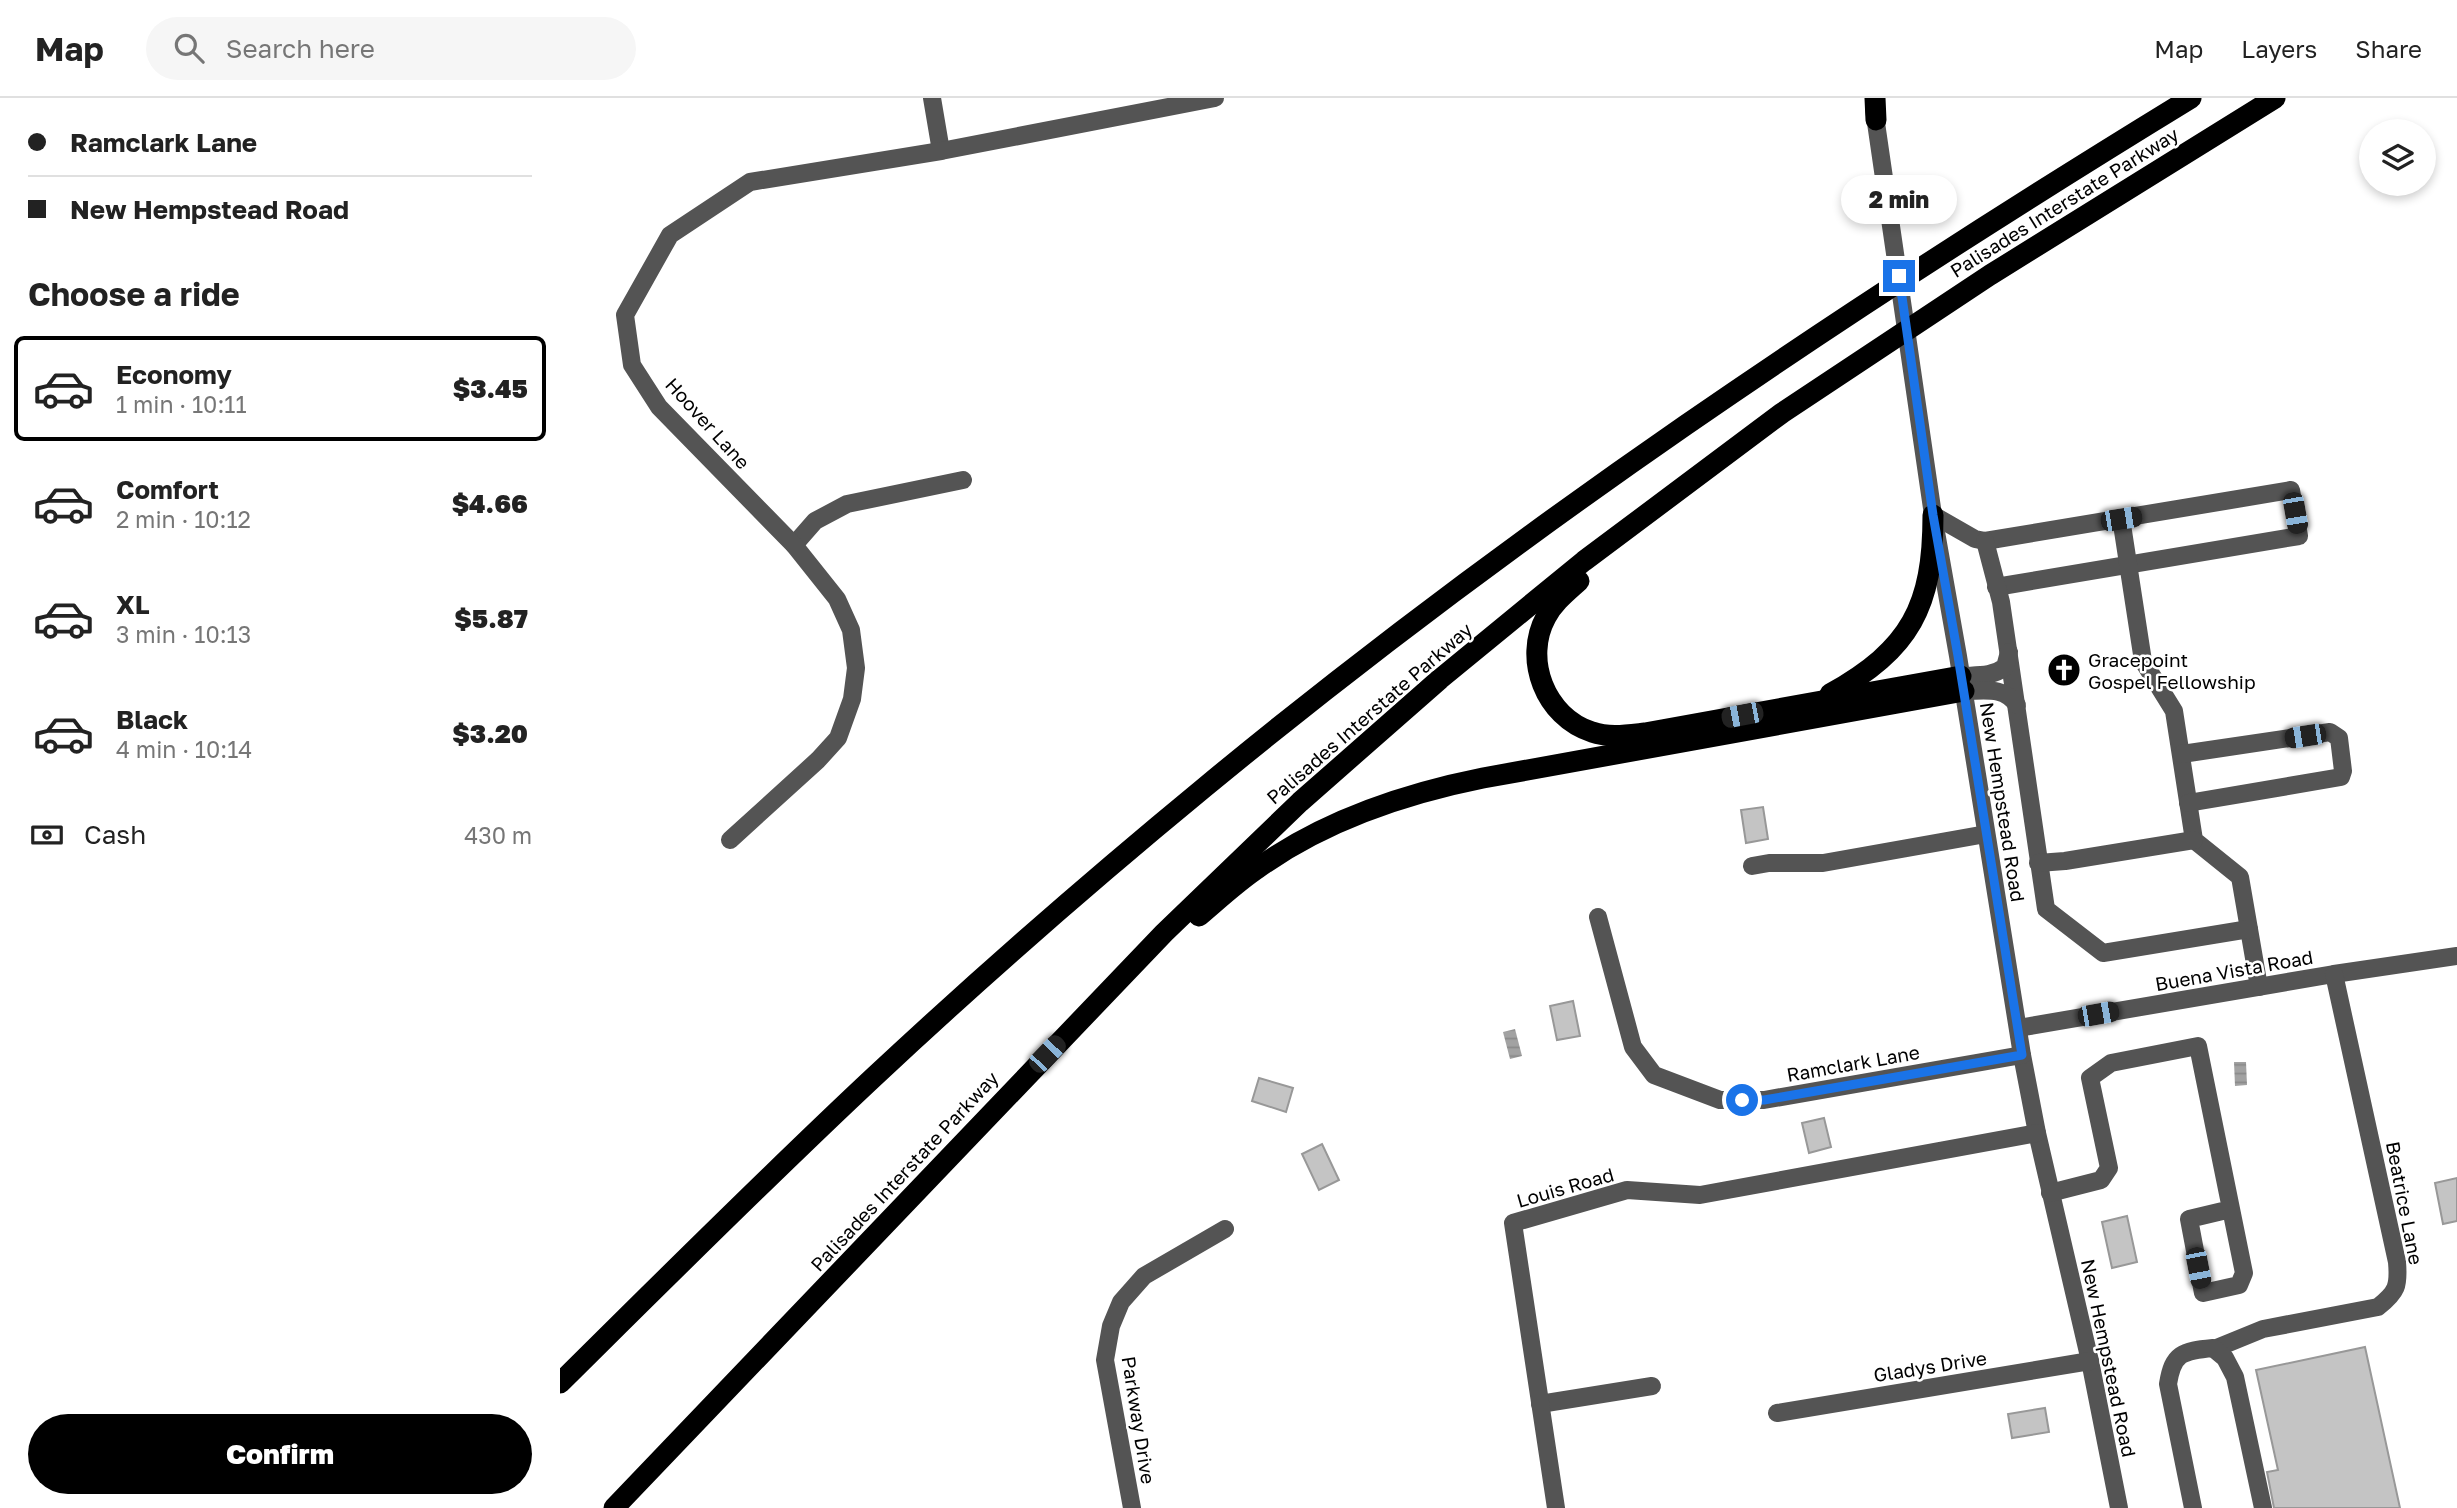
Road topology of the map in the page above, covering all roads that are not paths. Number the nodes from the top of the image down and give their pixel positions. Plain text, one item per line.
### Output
1 (932, 98) edge
2 (1215, 98) edge
3 (1874, 98) edge
4 (2170, 98) edge
5 (2191, 98) edge
6 (2275, 98) edge
7 (1876, 120) joint
8 (942, 151) junction
9 (1989, 223) junction
10 (1732, 449) junction
11 (963, 480) dead end
12 (1933, 515) junction
13 (2121, 519) junction
14 (1985, 541) junction
15 (794, 545) junction
16 (2128, 565) junction
17 (1996, 587) junction
18 (2009, 652) junction
19 (1963, 684) junction
20 (1816, 702) junction
21 (2017, 705) junction
22 (2182, 754) junction
23 (2188, 803) junction
24 (1986, 834) junction
25 (730, 839) dead end
26 (2194, 840) junction
27 (2038, 863) junction
28 (1752, 866) dead end
29 (1598, 917) dead end
30 (2249, 929) junction
31 (2457, 956) edge
32 (2334, 974) junction
33 (2259, 987) junction
34 (1078, 1020) junction
35 (2018, 1028) junction
36 (2022, 1055) junction
37 (2036, 1133) junction
38 (2050, 1193) junction
39 (2231, 1209) junction
40 (1225, 1228) dead end
41 (2214, 1349) junction
42 (2090, 1361) junction
43 (560, 1383) edge
44 (1652, 1386) dead end
45 (1540, 1404) junction
46 (1777, 1413) dead end
47 (614, 1508) edge
48 (1132, 1508) edge
49 (1556, 1508) edge
50 (2119, 1508) edge
51 (2193, 1508) edge
52 (2263, 1508) edge

1 - 8 street
2 - 8 street, Hoover Lane
3 - 7 highway
4 - 9 highway
5 - 9 highway, Palisades Interstate Parkway
6 - 10 highway, Palisades Interstate Parkway
7 - 12 street, New Hempstead Road
8 - 15 street, Hoover Lane
9 - 43 highway, Palisades Interstate Parkway
10 - 20 highway
10 - 34 highway, Palisades Interstate Parkway
11 - 15 street
12 - 14 street
12 - 19 street, New Hempstead Road
12 - 20 highway
13 - 14 street
13 - 16 street
13 - 16 street
14 - 17 street
15 - 25 street, Hoover Lane
16 - 17 street
16 - 22 street
17 - 18 street
18 - 19 street
18 - 21 street
19 - 20 highway
19 - 21 street
19 - 24 street, New Hempstead Road
19 - 34 highway
21 - 27 street
22 - 23 street
22 - 23 street
23 - 26 street
24 - 28 street
24 - 35 street, New Hempstead Road
26 - 27 street
26 - 30 street
27 - 30 street
29 - 36 street, Ramclark Lane
30 - 33 street
31 - 32 street, Buena Vista Road
32 - 33 street, Buena Vista Road
32 - 41 street, Beatrice Lane
33 - 35 street, Buena Vista Road
34 - 47 highway, Palisades Interstate Parkway
35 - 36 street, New Hempstead Road
36 - 37 street, New Hempstead Road
37 - 38 street, New Hempstead Road
37 - 45 street, Louis Road
38 - 39 street
38 - 42 street, New Hempstead Road
39 - 39 street
40 - 48 street, Parkway Drive
41 - 51 street, Beatrice Lane
41 - 52 street
42 - 46 street, Gladys Drive
42 - 50 street, New Hempstead Road
44 - 45 street
45 - 49 street, Louis Road

